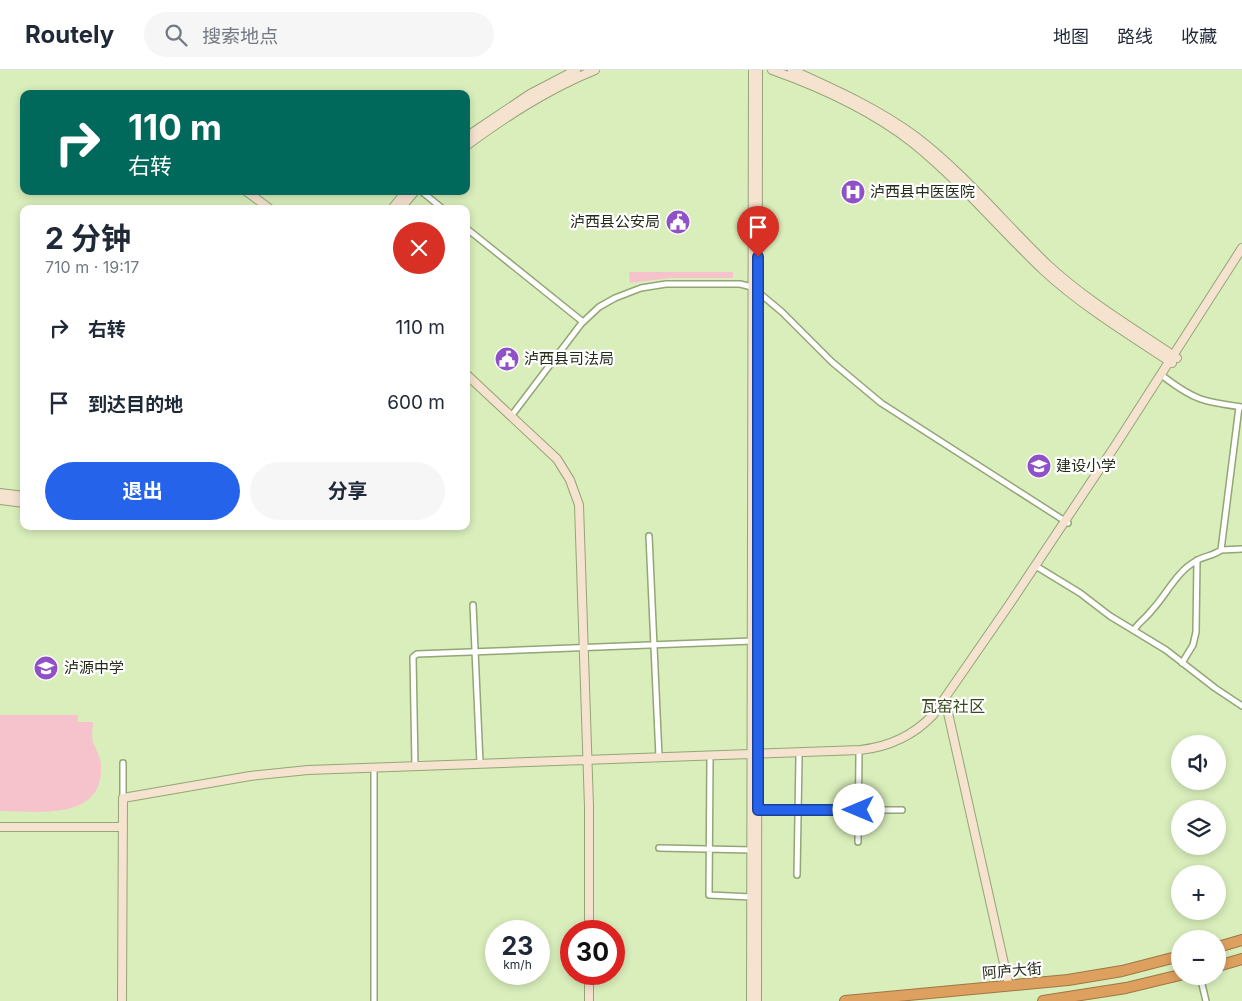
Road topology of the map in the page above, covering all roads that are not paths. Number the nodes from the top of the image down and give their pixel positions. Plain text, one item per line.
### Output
1 (576, 70) edge
2 (595, 70) edge
3 (752, 70) edge
4 (758, 70) edge
5 (772, 70) edge
6 (792, 70) edge
7 (470, 134) edge
8 (470, 143) edge
9 (251, 195) edge
10 (403, 195) edge
11 (412, 195) edge
12 (426, 195) edge
13 (265, 205) edge
14 (395, 205) edge
15 (404, 205) edge
16 (438, 205) edge
17 (470, 231) edge
18 (1242, 248) edge
19 (1242, 256) edge
20 (755, 289) junction
21 (583, 322) junction
22 (1173, 359) junction
23 (1164, 377) junction
24 (470, 378) edge
25 (1241, 407) edge
26 (512, 415) junction
27 (0, 492) edge
28 (20, 495) edge
29 (0, 500) edge
30 (20, 502) edge
31 (1067, 522) junction
32 (649, 536) dead end
33 (1242, 549) edge
34 (1221, 550) junction
35 (1196, 560) junction
36 (1039, 568) junction
37 (473, 605) dead end
38 (1134, 630) junction
39 (752, 642) junction
40 (654, 644) junction
41 (584, 647) junction
42 (474, 651) junction
43 (1182, 663) junction
44 (946, 704) junction
45 (1242, 706) edge
46 (859, 754) junction
47 (755, 756) junction
48 (659, 757) junction
49 (799, 757) junction
50 (710, 760) junction
51 (588, 762) junction
52 (123, 763) dead end
53 (480, 764) junction
54 (416, 766) junction
55 (374, 769) junction
56 (123, 800) junction
57 (758, 810) junction
58 (798, 810) junction
59 (859, 810) junction
60 (902, 810) dead end
61 (0, 827) edge
62 (123, 827) junction
63 (858, 842) dead end
64 (660, 848) dead end
65 (710, 849) junction
66 (752, 850) junction
67 (797, 875) dead end
68 (752, 896) junction
69 (589, 920) edge
70 (1242, 940) edge
71 (1226, 945) edge
72 (1171, 958) edge
73 (1242, 959) edge
74 (1226, 964) edge
75 (1171, 977) edge
76 (589, 985) edge
77 (1202, 985) edge
78 (1009, 986) junction
79 (122, 1001) edge
80 (374, 1001) edge
81 (589, 1001) edge
82 (751, 1001) edge
83 (757, 1001) edge
84 (845, 1001) edge
85 (1043, 1001) edge
86 (1206, 1001) edge

1 - 7 main road
2 - 8 main road
3 - 20 main road
4 - 20 main road
5 - 22 main road
6 - 22 main road
9 - 13 main road
10 - 14 main road
11 - 15 main road
12 - 16 street
17 - 21 street
18 - 22 main road
19 - 22 main road
20 - 21 street
20 - 31 street
20 - 39 main road
20 - 47 main road
21 - 26 street
22 - 23 main road
22 - 31 main road
23 - 25 street
23 - 31 main road
24 - 26 main road
25 - 34 street
26 - 41 main road
27 - 28 main road
29 - 30 main road
31 - 36 main road
31 - 47 main road
32 - 40 street
33 - 34 street
34 - 35 street
35 - 38 street
35 - 43 street
36 - 38 street
36 - 44 main road
37 - 42 street
38 - 43 street
39 - 40 street
39 - 47 main road
40 - 41 street
40 - 48 street
41 - 42 street
41 - 51 main road
42 - 53 street
42 - 54 street
43 - 45 street
44 - 46 main road
44 - 78 main road
46 - 49 main road
46 - 59 street
47 - 48 main road
47 - 49 main road
47 - 50 main road
47 - 57 main road
47 - 66 main road
48 - 51 main road
49 - 58 street
50 - 51 main road
50 - 65 street
51 - 53 main road
51 - 55 main road
51 - 69 main road
52 - 56 street
53 - 54 main road
54 - 55 main road
55 - 56 main road
55 - 80 street
56 - 62 main road
57 - 58 street
57 - 83 main road
58 - 59 street
58 - 67 street
59 - 60 street
59 - 63 street
61 - 62 main road
62 - 79 main road
64 - 65 street
65 - 66 street
65 - 68 street
66 - 68 main road
68 - 82 main road
70 - 71 highway
72 - 78 highway, 阿庐大街
73 - 74 highway
75 - 85 highway
76 - 81 main road
77 - 86 street
78 - 84 highway, 阿庐大街

